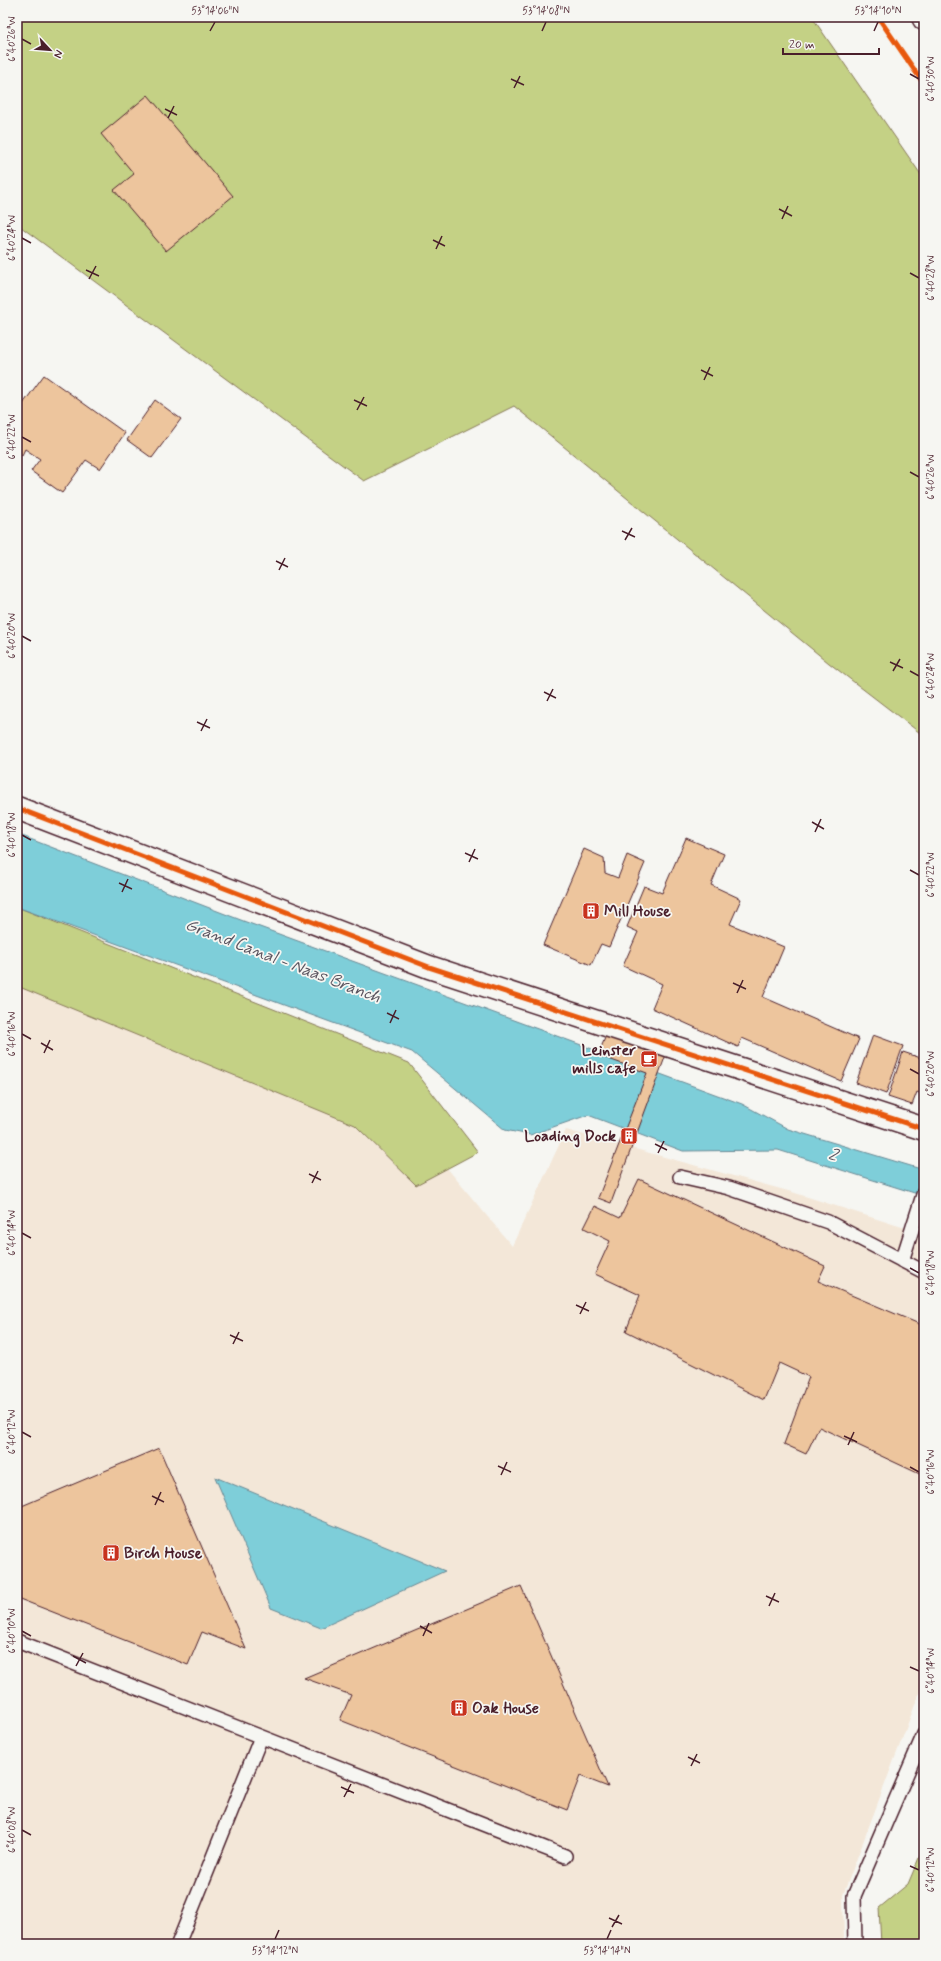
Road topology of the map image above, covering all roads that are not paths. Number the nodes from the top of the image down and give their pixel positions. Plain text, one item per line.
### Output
1 (17, 808) edge
2 (924, 1129) edge
3 (680, 1177) dead end
4 (924, 1192) edge
5 (902, 1261) junction
6 (924, 1272) edge
7 (17, 1641) edge
8 (924, 1734) edge
9 (261, 1737) junction
10 (565, 1856) dead end
11 (178, 1944) edge
12 (855, 1944) edge

1 - 2 street
3 - 5 lane
4 - 5 lane
5 - 6 lane
7 - 9 lane
8 - 12 lane
9 - 10 lane
9 - 11 lane

